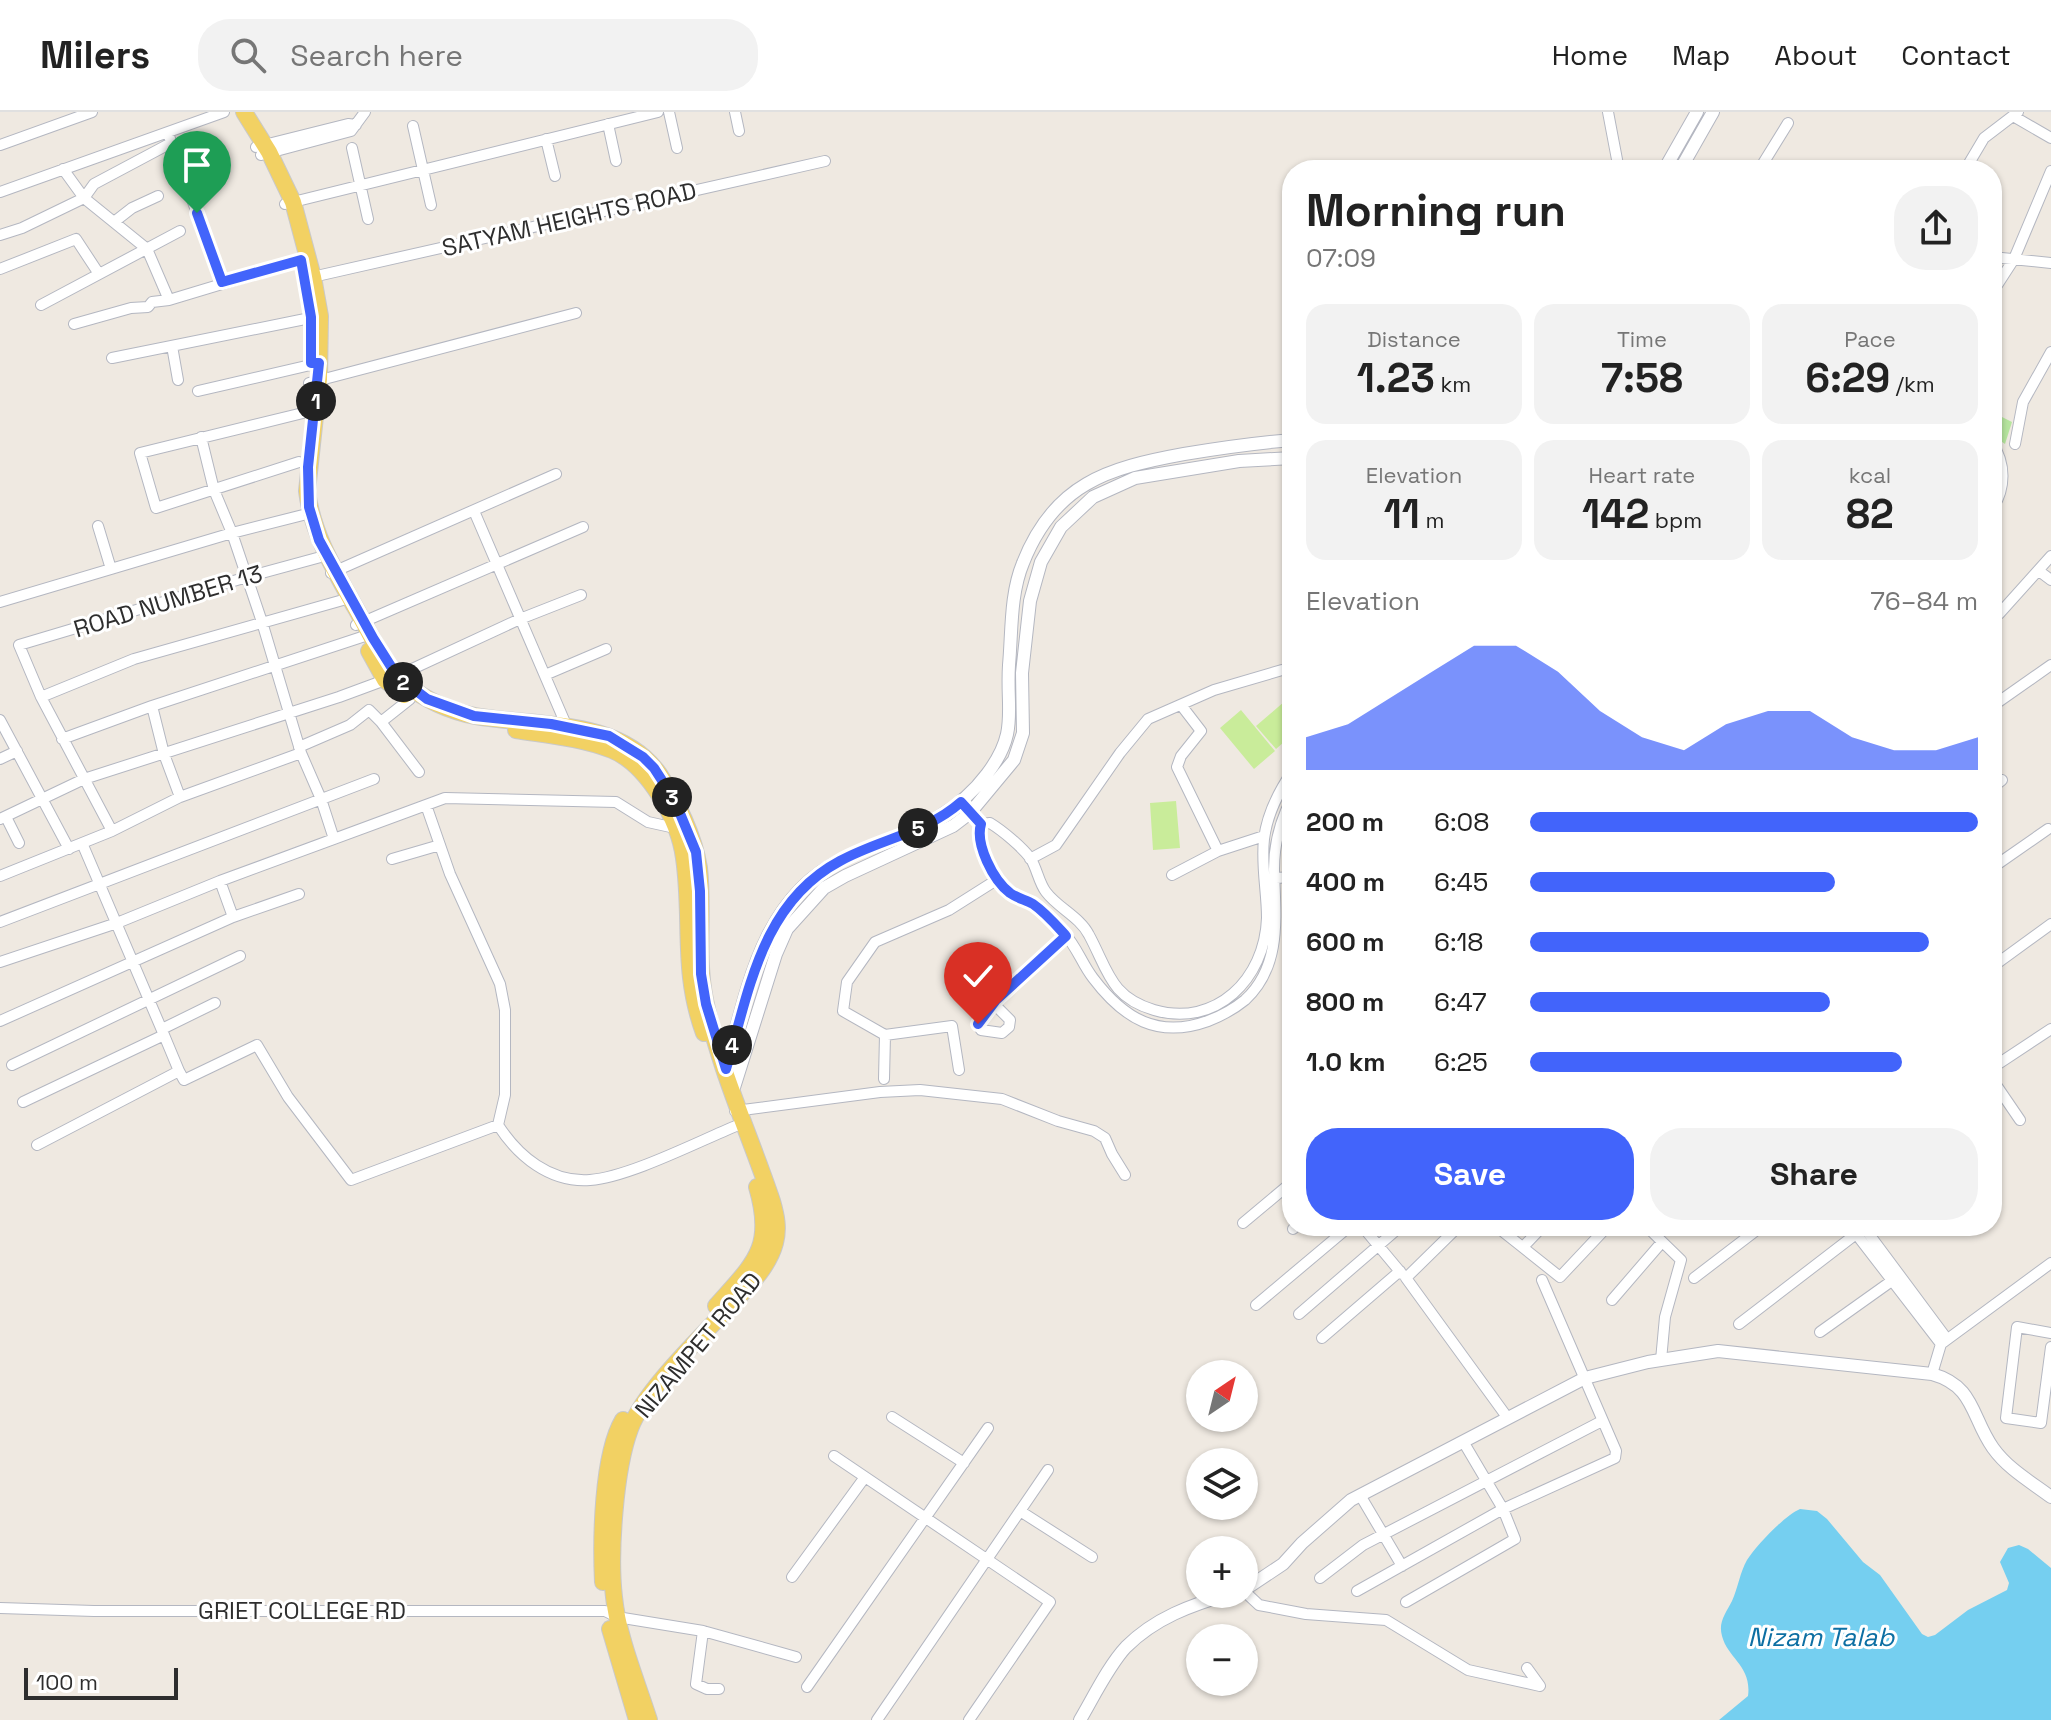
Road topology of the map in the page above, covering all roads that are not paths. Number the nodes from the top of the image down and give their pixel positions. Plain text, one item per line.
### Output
1 (92, 112) edge
2 (224, 112) edge
3 (233, 112) edge
4 (244, 112) edge
5 (365, 112) edge
6 (658, 112) edge
7 (669, 112) edge
8 (735, 112) edge
9 (1608, 112) edge
10 (1697, 112) edge
11 (1713, 112) edge
12 (2016, 114) edge
13 (1788, 123) dead end
14 (608, 124) junction
15 (413, 126) dead end
16 (167, 131) junction
17 (739, 131) dead end
18 (2051, 138) edge
19 (546, 139) junction
20 (171, 143) junction
21 (0, 145) edge
22 (352, 148) dead end
23 (677, 148) dead end
24 (262, 150) junction
25 (1617, 160) edge
26 (1670, 160) edge
27 (1686, 160) edge
28 (1765, 160) edge
29 (1971, 160) edge
30 (616, 161) dead end
31 (825, 161) dead end
32 (63, 169) junction
33 (423, 170) junction
34 (2051, 171) edge
35 (555, 176) dead end
36 (360, 185) junction
37 (0, 192) edge
38 (158, 196) dead end
39 (84, 198) junction
40 (289, 203) junction
41 (431, 205) dead end
42 (368, 219) dead end
43 (114, 222) junction
44 (180, 231) dead end
45 (0, 235) edge
46 (147, 249) junction
47 (2002, 258) edge
48 (304, 259) junction
49 (2014, 259) junction
50 (2051, 263) edge
51 (0, 269) edge
52 (99, 274) junction
53 (309, 278) junction
54 (2002, 278) edge
55 (222, 282) junction
56 (169, 300) junction
57 (41, 305) dead end
58 (576, 313) dead end
59 (316, 317) junction
60 (74, 324) dead end
61 (172, 346) junction
62 (2051, 352) edge
63 (112, 358) dead end
64 (315, 372) junction
65 (178, 380) dead end
66 (198, 391) dead end
67 (307, 412) junction
68 (201, 437) junction
69 (1282, 441) edge
70 (2015, 444) dead end
71 (1282, 459) edge
72 (299, 462) junction
73 (556, 474) dead end
74 (214, 490) junction
75 (474, 511) junction
76 (306, 514) junction
77 (98, 526) dead end
78 (583, 527) dead end
79 (232, 533) junction
80 (323, 556) junction
81 (2051, 556) edge
82 (497, 565) junction
83 (111, 569) junction
84 (2039, 571) junction
85 (333, 572) junction
86 (247, 577) junction
87 (2051, 580) edge
88 (581, 595) dead end
89 (346, 599) junction
90 (0, 602) edge
91 (2002, 611) edge
92 (520, 619) junction
93 (262, 622) junction
94 (363, 630) junction
95 (606, 649) dead end
96 (2051, 665) edge
97 (275, 666) junction
98 (1282, 670) edge
99 (545, 675) junction
100 (391, 678) junction
101 (41, 697) junction
102 (410, 699) junction
103 (2002, 699) edge
104 (1181, 705) junction
105 (152, 706) junction
106 (289, 713) junction
107 (0, 720) edge
108 (381, 722) junction
109 (567, 727) junction
110 (62, 739) junction
111 (300, 750) junction
112 (17, 751) junction
113 (164, 754) junction
114 (0, 759) edge
115 (419, 772) dead end
116 (84, 779) junction
117 (374, 779) dead end
118 (1282, 790) edge
119 (180, 797) junction
120 (321, 799) junction
121 (43, 800) junction
122 (426, 805) junction
123 (965, 807) junction
124 (3, 818) edge
125 (1268, 821) junction
126 (981, 824) junction
127 (1282, 825) joint
128 (675, 828) junction
129 (2048, 829) dead end
130 (112, 831) junction
131 (1264, 836) junction
132 (334, 839) junction
133 (19, 843) dead end
134 (82, 843) junction
135 (440, 845) junction
136 (69, 849) junction
137 (1218, 851) junction
138 (392, 859) dead end
139 (1030, 859) junction
140 (2002, 861) edge
141 (1172, 875) dead end
142 (0, 876) edge
143 (1276, 878) junction
144 (1282, 878) edge
145 (998, 879) junction
146 (220, 881) junction
147 (100, 884) junction
148 (1045, 892) junction
149 (299, 894) dead end
150 (1282, 895) edge
151 (1282, 903) edge
152 (1034, 905) junction
153 (233, 917) junction
154 (0, 922) edge
155 (117, 923) junction
156 (2051, 924) edge
157 (1066, 936) junction
158 (240, 956) dead end
159 (2002, 960) edge
160 (133, 961) junction
161 (0, 962) edge
162 (149, 998) junction
163 (215, 1003) dead end
164 (993, 1003) dead end
165 (0, 1021) edge
166 (2051, 1029) edge
167 (163, 1032) junction
168 (885, 1035) junction
169 (734, 1039) junction
170 (747, 1050) junction
171 (2002, 1061) edge
172 (12, 1065) dead end
173 (959, 1070) dead end
174 (179, 1071) junction
175 (884, 1079) dead end
176 (2002, 1094) edge
177 (731, 1099) junction
178 (23, 1102) dead end
179 (2020, 1120) dead end
180 (498, 1125) junction
181 (37, 1145) dead end
182 (1125, 1175) dead end
183 (1282, 1190) edge
184 (1243, 1223) dead end
185 (1338, 1236) edge
186 (1370, 1236) edge
187 (1391, 1236) edge
188 (1448, 1236) edge
189 (1509, 1236) edge
190 (1533, 1236) edge
191 (1599, 1236) edge
192 (1656, 1236) edge
193 (1749, 1236) edge
194 (1847, 1236) edge
195 (1861, 1236) edge
196 (1861, 1236) edge
197 (1662, 1242) junction
198 (1379, 1247) junction
199 (1523, 1247) junction
200 (2051, 1263) edge
201 (1403, 1275) junction
202 (1694, 1278) dead end
203 (1542, 1280) dead end
204 (1893, 1280) junction
205 (1612, 1300) dead end
206 (1256, 1305) dead end
207 (1299, 1314) dead end
208 (1739, 1324) dead end
209 (1820, 1332) dead end
210 (2051, 1333) edge
211 (1322, 1338) dead end
212 (1944, 1342) junction
213 (2051, 1347) edge
214 (1661, 1360) junction
215 (1932, 1374) junction
216 (1585, 1378) junction
217 (892, 1417) dead end
218 (1507, 1417) junction
219 (1602, 1421) junction
220 (988, 1428) dead end
221 (1464, 1443) junction
222 (834, 1456) dead end
223 (964, 1463) junction
224 (1048, 1470) dead end
225 (865, 1477) junction
226 (1486, 1480) junction
227 (1360, 1495) junction
228 (2051, 1497) edge
229 (1503, 1509) junction
230 (1020, 1511) junction
231 (925, 1518) junction
232 (1383, 1535) junction
233 (1092, 1557) dead end
234 (987, 1560) junction
235 (1402, 1566) junction
236 (792, 1577) dead end
237 (1320, 1578) dead end
238 (1258, 1581) edge
239 (1357, 1591) dead end
240 (1406, 1602) dead end
241 (1258, 1604) edge
242 (0, 1608) edge
243 (1186, 1608) edge
244 (611, 1614) junction
245 (703, 1631) junction
246 (796, 1657) dead end
247 (1527, 1668) dead end
248 (807, 1687) dead end
249 (719, 1689) dead end
250 (879, 1719) edge
251 (637, 1720) edge
252 (649, 1720) edge
253 (969, 1720) edge
254 (1080, 1720) edge

1 - 21 street
2 - 16 street
3 - 24 main road, NIZAMPET ROAD
4 - 24 main road, NIZAMPET ROAD
5 - 24 street
6 - 14 street
7 - 23 street
8 - 17 street
9 - 25 street
10 - 26 street
11 - 27 street
12 - 18 street
12 - 29 street
13 - 28 street
14 - 19 street
14 - 30 street
15 - 33 street
16 - 20 street
16 - 32 street
19 - 33 street
19 - 35 street
20 - 39 street
20 - 55 street
22 - 36 street
24 - 40 main road, NIZAMPET ROAD
31 - 53 street, SATYAM HEIGHTS ROAD
32 - 37 street
32 - 39 street
33 - 36 street
33 - 41 street
34 - 49 street
36 - 40 street
36 - 42 street
38 - 43 street
39 - 43 street
39 - 45 street
40 - 48 main road, NIZAMPET ROAD
43 - 46 street
44 - 46 street
46 - 52 street
46 - 56 street
47 - 49 street
48 - 53 main road, NIZAMPET ROAD
48 - 55 street
49 - 50 street
49 - 54 street
51 - 52 street
52 - 57 street
53 - 59 main road, NIZAMPET ROAD
55 - 56 street
56 - 60 street
58 - 64 street
59 - 61 street
59 - 64 main road, NIZAMPET ROAD
61 - 63 street
61 - 65 street
62 - 70 street
64 - 66 street
64 - 67 main road, NIZAMPET ROAD
64 - 76 main road, NIZAMPET ROAD
67 - 68 street
67 - 72 main road, NIZAMPET ROAD
68 - 74 street
68 - 74 street
69 - 123 street
71 - 123 street
72 - 74 street
72 - 76 main road, NIZAMPET ROAD
73 - 75 street
74 - 79 street
75 - 82 street
75 - 85 street
76 - 79 street
76 - 80 main road, NIZAMPET ROAD
77 - 83 street
78 - 82 street
79 - 83 street
79 - 86 street
80 - 85 main road, NIZAMPET ROAD
80 - 86 street, ROAD NUMBER 13
81 - 84 street
82 - 92 street
82 - 94 street
83 - 90 street
84 - 87 street
84 - 91 street
85 - 89 main road, NIZAMPET ROAD
86 - 93 street
86 - 101 street, ROAD NUMBER 13
88 - 92 street
89 - 93 street
89 - 94 main road, NIZAMPET ROAD
92 - 99 street
92 - 100 street
93 - 97 street
93 - 101 street
94 - 97 street
94 - 100 main road, NIZAMPET ROAD
95 - 99 street
96 - 103 street
97 - 105 street
97 - 106 street
98 - 104 street
99 - 109 street
100 - 102 main road, NIZAMPET ROAD
100 - 106 street
100 - 109 main road, NIZAMPET ROAD
101 - 110 street
102 - 108 street
102 - 128 main road, NIZAMPET ROAD
104 - 137 street
104 - 139 street
105 - 110 street
105 - 113 street
106 - 111 street
106 - 113 street
107 - 112 street
108 - 111 street
108 - 115 street
109 - 177 main road, NIZAMPET ROAD
110 - 116 street
111 - 119 street
111 - 120 street
112 - 114 street
112 - 121 street
113 - 116 street
113 - 119 street
116 - 121 street
116 - 130 street
117 - 120 street
118 - 125 street
119 - 130 street
120 - 132 street
120 - 147 street
121 - 124 street
121 - 136 street
122 - 128 street
122 - 132 street
122 - 135 street
123 - 126 street
123 - 169 street
123 - 170 street
124 - 133 street
125 - 127 street
125 - 131 street
126 - 139 street
126 - 145 street
127 - 143 street
128 - 177 main road, NIZAMPET ROAD
129 - 140 street
130 - 134 street
131 - 137 street
131 - 148 street
132 - 146 street
134 - 136 street
134 - 147 street
135 - 138 street
135 - 180 street
136 - 142 street
137 - 141 street
139 - 148 street
143 - 144 street
143 - 150 street
145 - 152 street
145 - 168 street
146 - 153 street
146 - 155 street
147 - 154 street
147 - 155 street
148 - 152 street
149 - 153 street
151 - 157 street
152 - 157 street
153 - 160 street
155 - 160 street
155 - 161 street
156 - 159 street
157 - 164 street
158 - 162 street
160 - 162 street
160 - 165 street
162 - 167 street
162 - 172 street
163 - 167 street
166 - 171 street
167 - 174 street
167 - 178 street
168 - 173 street
168 - 175 street
169 - 170 street
169 - 177 street
170 - 177 street
174 - 180 street
174 - 181 street
176 - 179 street
177 - 180 street
177 - 182 street
177 - 244 main road, NIZAMPET ROAD
183 - 184 street
185 - 206 street
186 - 198 street
187 - 198 street
188 - 201 street
189 - 199 street
190 - 199 street
191 - 199 street
192 - 197 street
193 - 202 street
194 - 208 street
195 - 204 street
196 - 212 street
197 - 205 street
197 - 214 street
198 - 201 street
198 - 207 street
200 - 212 street
201 - 211 street
201 - 218 street
203 - 216 street
204 - 209 street
204 - 212 street
210 - 213 street
212 - 215 street
214 - 215 street
214 - 216 street
215 - 228 street
216 - 218 street
216 - 219 street
217 - 223 street
218 - 221 street
219 - 226 street
219 - 229 street
220 - 223 street
221 - 226 street
221 - 227 street
222 - 225 street
223 - 231 street
224 - 230 street
225 - 231 street
225 - 236 street
226 - 229 street
226 - 232 street
227 - 232 street
227 - 238 street
229 - 235 street
229 - 240 street
230 - 233 street
230 - 234 street
231 - 234 street
231 - 248 street
232 - 235 street
232 - 237 street
234 - 250 street
234 - 253 street
235 - 239 street
241 - 247 street
242 - 244 street, GRIET COLLEGE RD
243 - 254 street
244 - 245 street, GRIET COLLEGE RD
244 - 251 main road, NIZAMPET ROAD
244 - 252 main road, NIZAMPET ROAD
245 - 246 street, GRIET COLLEGE RD
245 - 249 street

